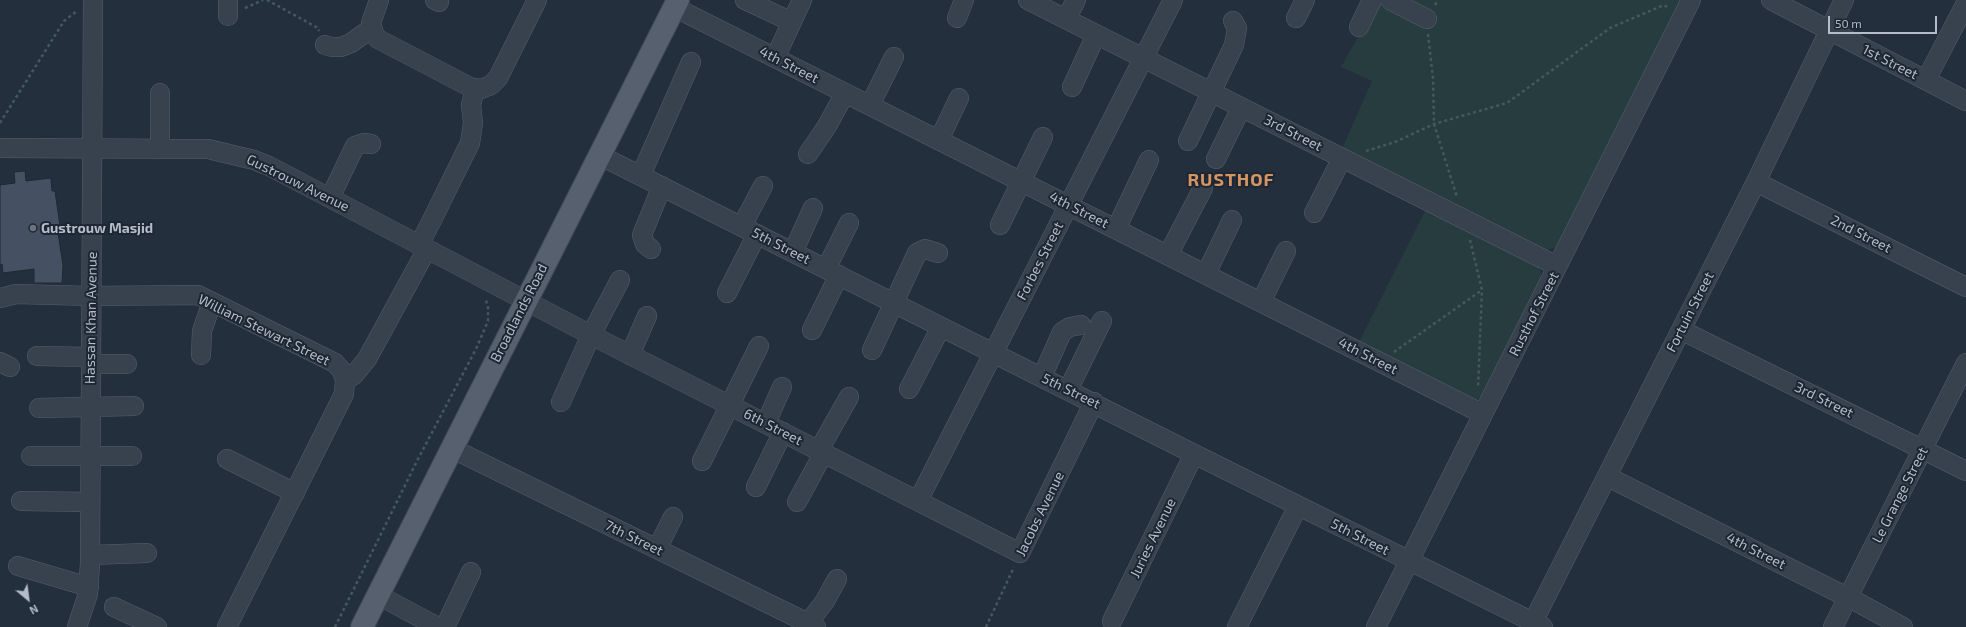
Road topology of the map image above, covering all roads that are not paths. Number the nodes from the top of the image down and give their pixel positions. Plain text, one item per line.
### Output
1 (92, 0) edge
2 (379, 0) edge
3 (537, 0) edge
4 (745, 0) edge
5 (802, 0) edge
6 (964, 0) edge
7 (1028, 0) edge
8 (1076, 0) edge
9 (1173, 0) edge
10 (1305, 0) edge
11 (1372, 0) edge
12 (1390, 0) edge
13 (1771, 0) edge
14 (1844, 0) edge
15 (1966, 3) edge
16 (676, 4) edge
17 (1687, 8) edge
18 (957, 18) dead end
19 (1296, 18) dead end
20 (1066, 19) junction
21 (1427, 19) dead end
22 (1233, 20) dead end
23 (792, 22) junction
24 (1359, 27) dead end
25 (372, 28) junction
26 (1828, 30) junction
27 (1096, 34) junction
28 (325, 45) road end
29 (894, 57) dead end
30 (775, 58) junction
31 (1144, 58) junction
32 (692, 62) dead end
33 (1926, 80) junction
34 (1072, 87) dead end
35 (475, 89) junction
36 (1212, 92) junction
37 (160, 93) dead end
38 (845, 93) junction
39 (959, 98) dead end
40 (1966, 101) edge
41 (870, 105) junction
42 (1241, 108) junction
43 (1043, 137) dead end
44 (939, 140) junction
45 (1188, 141) dead end
46 (371, 144) dead end
47 (0, 148) edge
48 (93, 149) junction
49 (160, 149) junction
50 (808, 154) dead end
51 (599, 155) junction
52 (1342, 158) junction
53 (1216, 159) dead end
54 (1149, 160) dead end
55 (641, 175) junction
56 (1022, 182) junction
57 (1756, 182) junction
58 (662, 186) junction
59 (763, 186) dead end
60 (1203, 188) dead end
61 (330, 198) junction
62 (1069, 205) junction
63 (814, 208) dead end
64 (1314, 213) dead end
65 (1232, 220) dead end
66 (850, 223) dead end
67 (1000, 226) dead end
68 (1116, 229) junction
69 (750, 230) junction
70 (423, 247) junction
71 (651, 249) dead end
72 (1286, 251) dead end
73 (793, 252) junction
74 (938, 253) dead end
75 (1168, 255) junction
76 (1557, 266) junction
77 (833, 272) junction
78 (1206, 274) junction
79 (620, 280) dead end
80 (1966, 287) edge
81 (727, 293) dead end
82 (91, 296) junction
83 (0, 298) edge
84 (526, 300) junction
85 (212, 302) junction
86 (1261, 302) junction
87 (894, 303) junction
88 (647, 316) dead end
89 (1102, 321) dead end
90 (1081, 325) dead end
91 (941, 327) junction
92 (812, 330) dead end
93 (1681, 330) junction
94 (591, 335) junction
95 (759, 346) dead end
96 (872, 350) dead end
97 (994, 353) junction
98 (201, 355) dead end
99 (630, 355) junction
100 (37, 356) dead end
101 (91, 360) junction
102 (1966, 363) edge
103 (127, 364) dead end
104 (1042, 377) junction
105 (345, 380) junction
106 (782, 387) dead end
107 (909, 389) dead end
108 (1068, 390) junction
109 (849, 397) dead end
110 (561, 402) dead end
111 (1094, 402) junction
112 (730, 405) junction
113 (134, 406) dead end
114 (90, 407) junction
115 (39, 408) dead end
116 (1483, 414) junction
117 (766, 423) junction
118 (783, 432) junction
119 (451, 448) junction
120 (1923, 448) junction
121 (822, 451) junction
122 (1194, 454) junction
123 (90, 455) junction
124 (31, 456) dead end
125 (132, 456) dead end
126 (227, 459) dead end
127 (702, 461) dead end
128 (1966, 471) edge
129 (1608, 477) junction
130 (756, 487) dead end
131 (295, 493) junction
132 (21, 501) dead end
133 (918, 501) junction
134 (89, 502) junction
135 (797, 502) dead end
136 (1298, 506) junction
137 (673, 517) dead end
138 (657, 549) junction
139 (147, 553) dead end
140 (1020, 553) joint
141 (90, 555) junction
142 (1409, 562) junction
143 (18, 566) dead end
144 (471, 572) dead end
145 (837, 579) dead end
146 (89, 587) junction
147 (378, 595) junction
148 (1847, 597) junction
149 (114, 607) dead end
150 (1112, 621) dead end
151 (1538, 624) edge
152 (812, 625) edge
153 (77, 627) edge
154 (157, 627) edge
155 (227, 627) edge
156 (362, 627) edge
157 (438, 627) edge
158 (445, 627) edge
159 (1237, 627) edge
160 (1376, 627) edge
161 (1832, 627) edge
162 (1903, 627) edge

1 - 48 street, Hassan Khan Avenue
2 - 25 street
3 - 35 street
4 - 23 street
5 - 23 street
6 - 18 street
7 - 20 street, 3rd Street
8 - 20 street
9 - 31 street, Forbes Street
10 - 19 street
11 - 24 street
12 - 21 street
13 - 26 street, 1st Street
14 - 26 street, Fortuin Street
15 - 33 street
16 - 30 street, 4th Street
16 - 51 main road, Broadlands Road
17 - 76 street, Rusthof Street
20 - 27 street, 3rd Street
22 - 36 street
23 - 30 street
25 - 28 street
25 - 35 street
26 - 33 street, 1st Street
26 - 57 street, Fortuin Street
27 - 31 street, 3rd Street
27 - 34 street
29 - 41 street
30 - 38 street, 4th Street
31 - 36 street, 3rd Street
31 - 62 street, Forbes Street
32 - 55 street
33 - 40 street, 1st Street
35 - 70 street
36 - 42 street, 3rd Street
36 - 45 street
37 - 49 street
38 - 41 street, 4th Street
38 - 50 street
39 - 44 street
41 - 44 street, 4th Street
42 - 52 street, 3rd Street
42 - 53 street
43 - 56 street
44 - 56 street, 4th Street
46 - 61 street
47 - 48 street, Gustrouw Avenue
48 - 49 street, Gustrouw Avenue
48 - 82 street, Hassan Khan Avenue
49 - 61 street, Gustrouw Avenue
51 - 55 street, 5th Street
51 - 84 main road, Broadlands Road
52 - 64 street
52 - 76 street, 3rd Street
54 - 68 street
55 - 58 street, 5th Street
56 - 62 street, 4th Street
56 - 67 street
57 - 80 street, 2nd Street
57 - 93 street, Fortuin Street
58 - 69 street, 5th Street
58 - 71 street
59 - 69 street
60 - 75 street
61 - 70 street, Gustrouw Avenue
62 - 68 street, 4th Street
62 - 97 street, Forbes Street
63 - 73 street
65 - 78 street
66 - 77 street
68 - 75 street, 4th Street
69 - 73 street, 5th Street
69 - 81 street
70 - 84 street, Gustrouw Avenue
70 - 105 street
72 - 86 street
73 - 77 street, 5th Street
74 - 87 street
75 - 78 street, 4th Street
76 - 116 street, Rusthof Street
77 - 87 street, 5th Street
77 - 92 street
78 - 86 street, 4th Street
79 - 94 street
82 - 83 street, William Stewart Street
82 - 85 street, William Stewart Street
82 - 101 street, Hassan Khan Avenue
84 - 94 street, 6th Street
84 - 119 main road, Broadlands Road
85 - 98 street
85 - 105 street, William Stewart Street
86 - 116 street, 4th Street
87 - 91 street, 5th Street
87 - 96 street
88 - 99 street
89 - 108 street
90 - 104 street
91 - 97 street, 5th Street
91 - 107 street
93 - 120 street, 3rd Street
93 - 129 street, Fortuin Street
94 - 99 street, 6th Street
94 - 110 street
95 - 112 street
97 - 104 street, 5th Street
97 - 133 street, Forbes Street
99 - 112 street, 6th Street
100 - 101 street
101 - 103 street
101 - 114 street, Hassan Khan Avenue
102 - 120 street, Le Grange Street
104 - 108 street, 5th Street
105 - 131 street
106 - 117 street
108 - 111 street, 5th Street
109 - 121 street
111 - 122 street, 5th Street
111 - 140 street, Jacobs Avenue
112 - 117 street, 6th Street
112 - 127 street
113 - 114 street
114 - 115 street
114 - 123 street, Hassan Khan Avenue
116 - 142 street, Rusthof Street
117 - 118 street, 6th Street
118 - 121 street, 6th Street
118 - 130 street
119 - 138 street, 7th Street
119 - 147 main road, Broadlands Road
120 - 128 street, 3rd Street
120 - 148 street, Le Grange Street
121 - 133 street, 6th Street
121 - 135 street
122 - 136 street, 5th Street
122 - 150 street, Juries Avenue
123 - 124 street
123 - 125 street
123 - 134 street, Hassan Khan Avenue
126 - 131 street
129 - 148 street, 4th Street
129 - 151 street, Fortuin Street
131 - 155 street
132 - 134 street
133 - 140 street, 6th Street
134 - 141 street, Hassan Khan Avenue
136 - 142 street, 5th Street
136 - 159 street
137 - 138 street
138 - 152 street, 7th Street
139 - 141 street
141 - 146 street, Hassan Khan Avenue
142 - 151 street, 5th Street
142 - 160 street, Rusthof Street
143 - 146 street
144 - 158 street
145 - 152 street
146 - 153 street, Hassan Khan Avenue
147 - 156 main road, Broadlands Road
147 - 157 street
148 - 161 street, Le Grange Street
148 - 162 street, 4th Street
149 - 154 street

